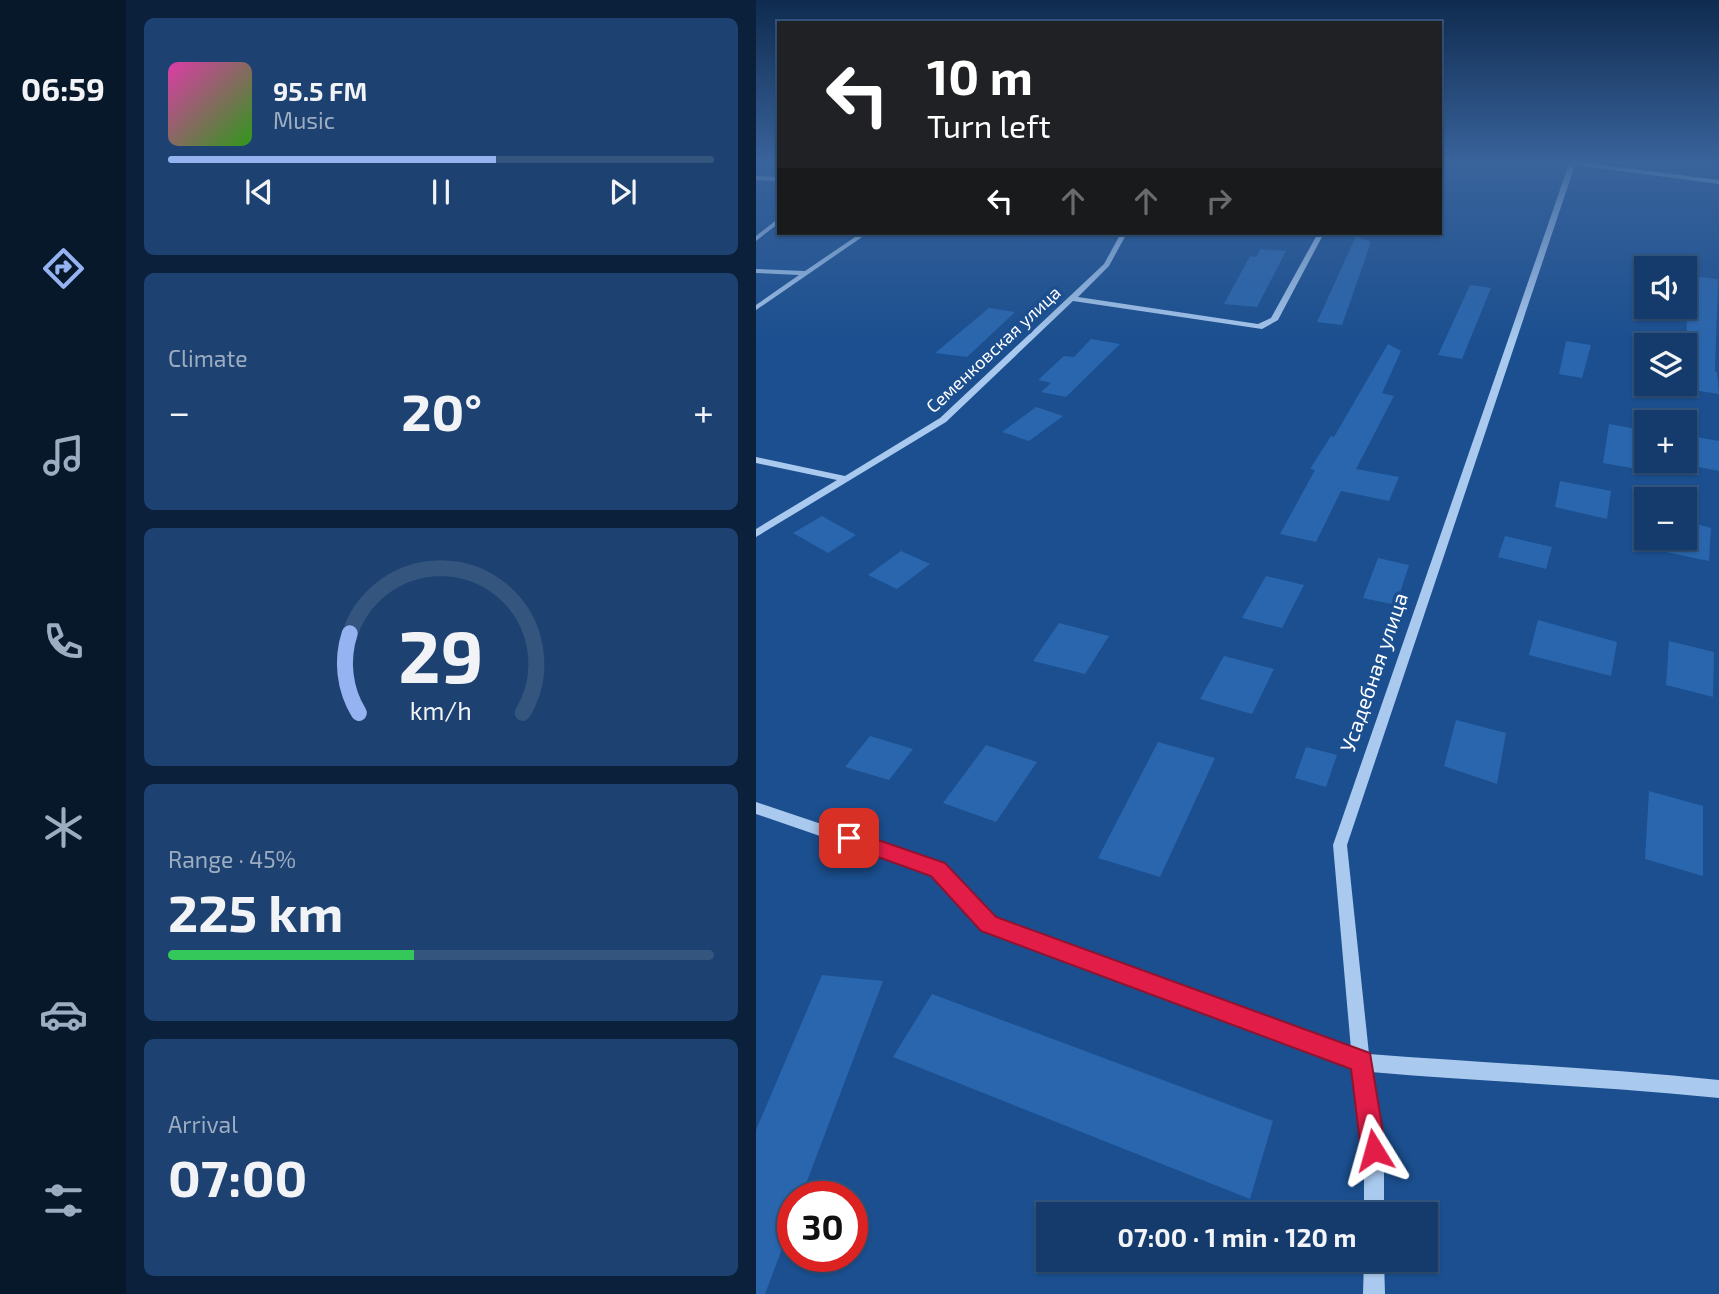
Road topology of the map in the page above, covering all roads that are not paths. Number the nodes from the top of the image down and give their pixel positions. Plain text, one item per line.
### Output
1 (776, 222) edge
2 (1552, 222) edge
3 (863, 235) edge
4 (1123, 235) edge
5 (1320, 235) edge
6 (756, 239) edge
7 (756, 271) edge
8 (806, 273) junction
9 (1070, 298) junction
10 (756, 308) edge
11 (756, 460) edge
12 (846, 479) junction
13 (756, 534) edge
14 (756, 808) edge
15 (1361, 1062) junction
16 (1719, 1089) edge
17 (1374, 1202) edge
18 (1374, 1272) edge
19 (1374, 1294) edge

1 - 6 street
2 - 15 street, Усадебная улица
3 - 8 street
4 - 9 street, Семенковская улица
5 - 9 street
7 - 8 street
8 - 10 street
9 - 12 street, Семенковская улица
11 - 12 street
12 - 13 street, Семенковская улица
14 - 15 street
15 - 16 street
15 - 17 street, Усадебная улица
18 - 19 street

